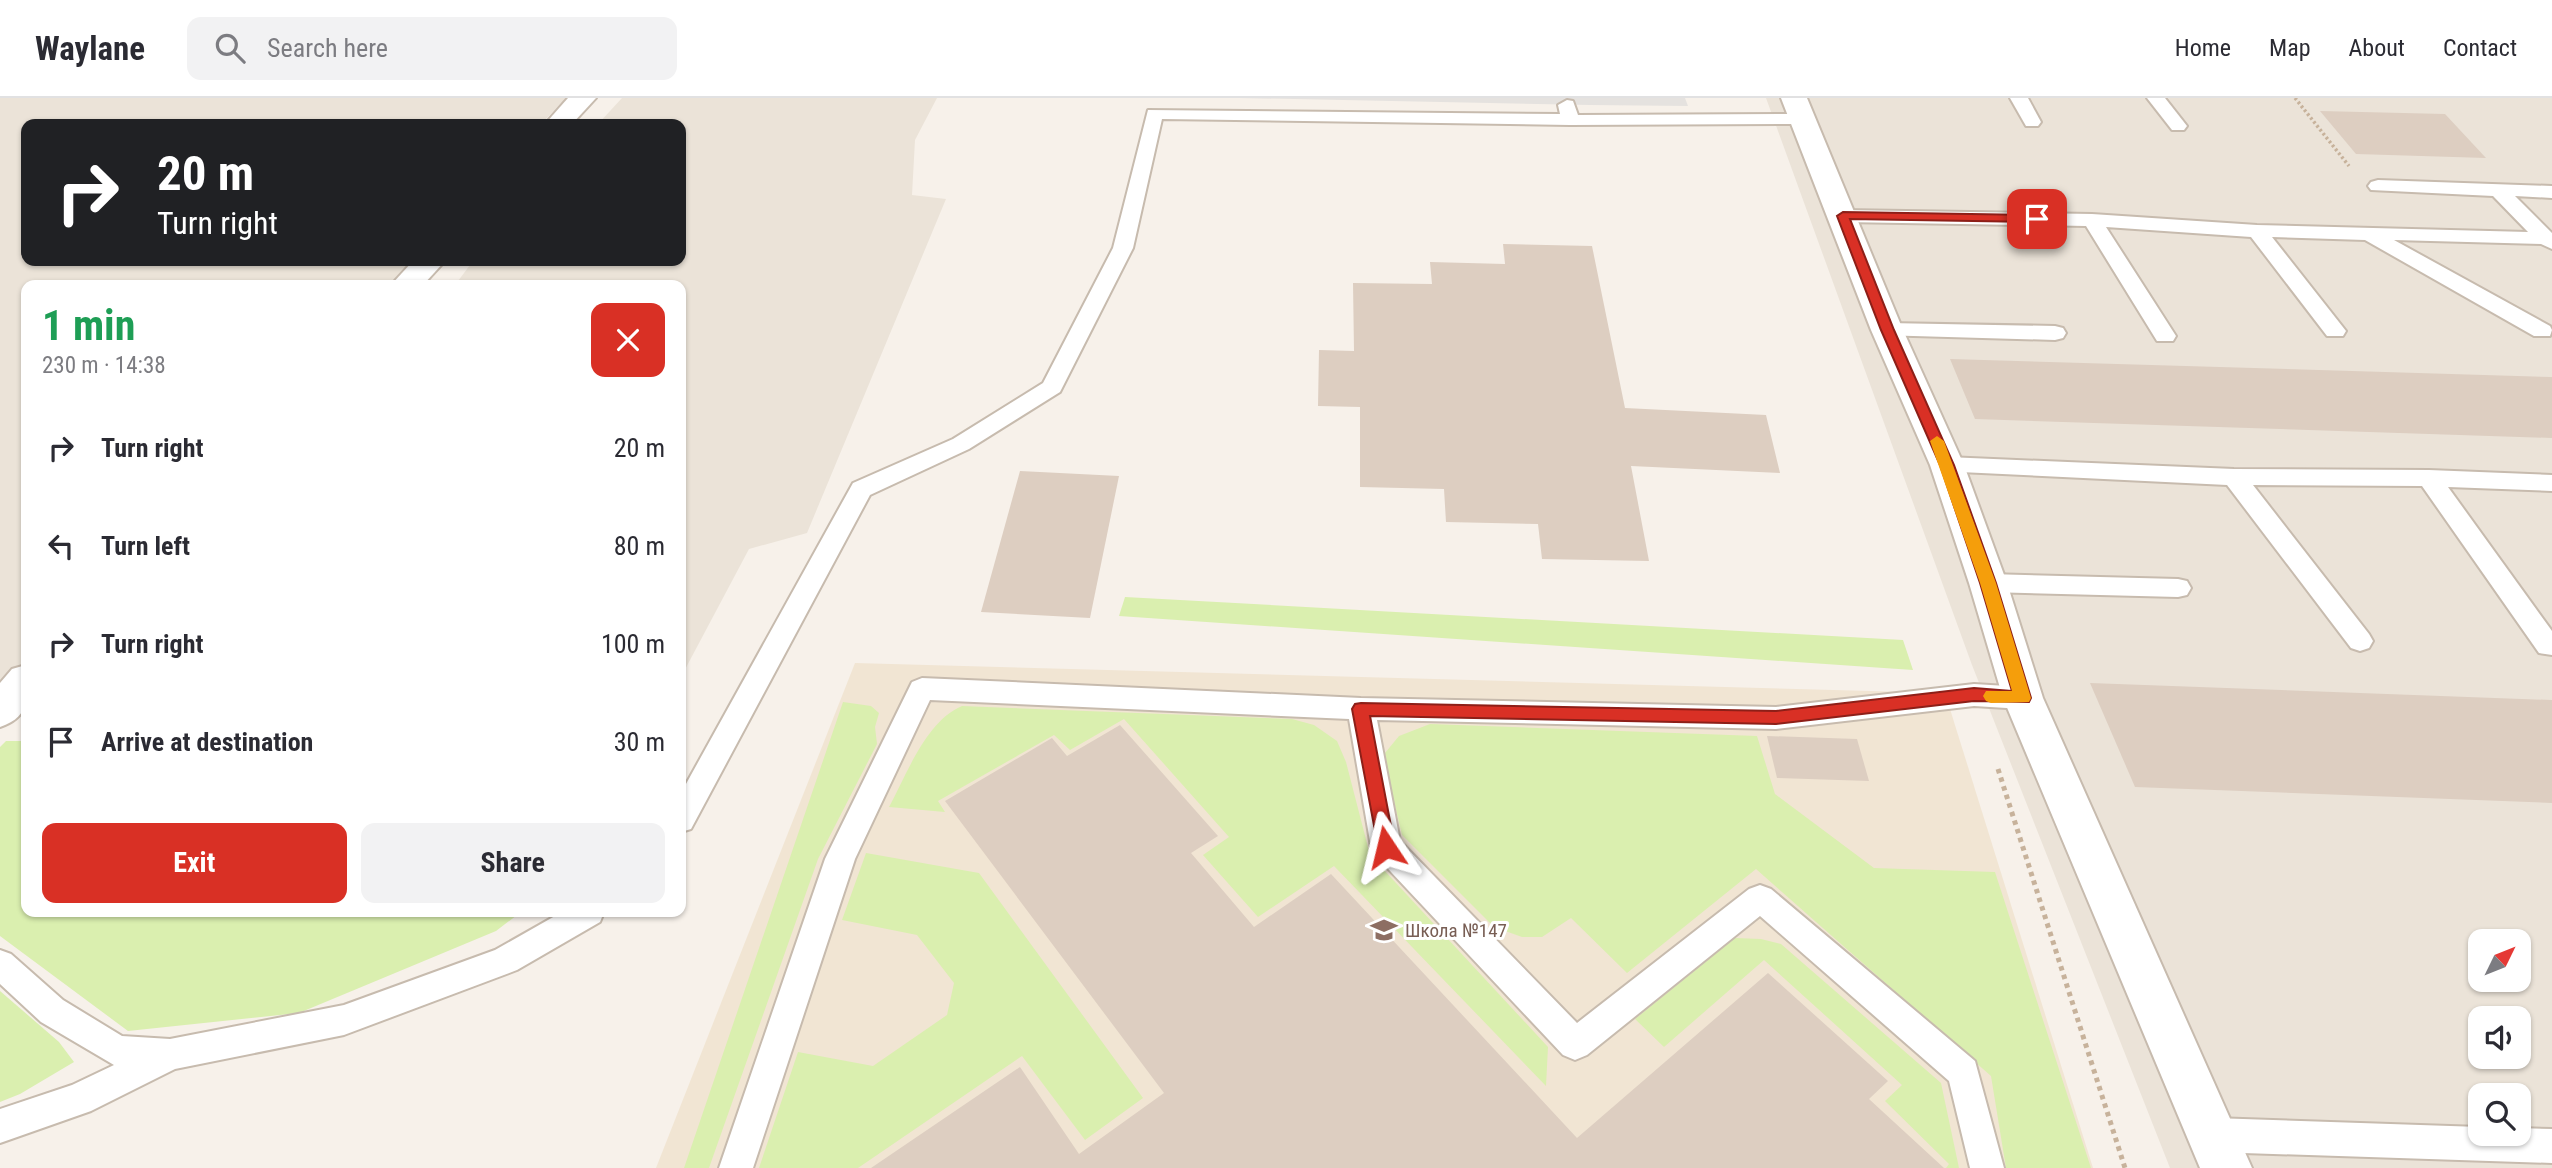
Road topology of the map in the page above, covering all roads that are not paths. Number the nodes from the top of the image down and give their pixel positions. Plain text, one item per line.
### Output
1 (583, 98) edge
2 (2019, 98) edge
3 (2156, 98) edge
4 (1798, 109) edge
5 (563, 119) edge
6 (2032, 122) dead end
7 (2178, 126) dead end
8 (2378, 186) road end
9 (2498, 190) junction
10 (2552, 192) edge
11 (1843, 216) junction
12 (2092, 220) junction
13 (2256, 231) junction
14 (2367, 233) junction
15 (2549, 241) edge
16 (424, 266) edge
17 (410, 280) edge
18 (1887, 330) junction
19 (2335, 331) dead end
20 (2542, 331) dead end
21 (2055, 333) dead end
22 (2165, 336) dead end
23 (1947, 465) junction
24 (2234, 477) junction
25 (2429, 478) junction
26 (2552, 483) edge
27 (1988, 583) junction
28 (2178, 588) dead end
29 (2360, 641) dead end
30 (2548, 646) dead end
31 (21, 686) edge
32 (2023, 698) junction
33 (1361, 709) junction
34 (0, 711) edge
35 (686, 811) edge
36 (580, 917) edge
37 (0, 964) edge
38 (171, 1054) junction
39 (0, 1126) edge
40 (2552, 1146) edge
41 (2219, 1152) edge
42 (736, 1168) edge
43 (1987, 1168) edge

1 - 5 street
2 - 6 lane
3 - 7 lane
4 - 11 street
4 - 35 lane
8 - 9 lane
9 - 10 lane
9 - 15 lane
11 - 12 lane
11 - 18 street
12 - 13 lane
12 - 22 lane
13 - 14 lane
13 - 19 lane
14 - 15 lane
14 - 20 lane
16 - 17 street
18 - 21 lane
18 - 23 street
23 - 24 lane
23 - 27 street
24 - 25 lane
24 - 29 lane
25 - 26 lane
25 - 30 lane
27 - 28 lane
27 - 32 street
31 - 34 street
32 - 33 lane
32 - 41 street
33 - 42 lane
33 - 43 lane
36 - 38 lane
37 - 38 lane
38 - 39 lane
40 - 41 lane

